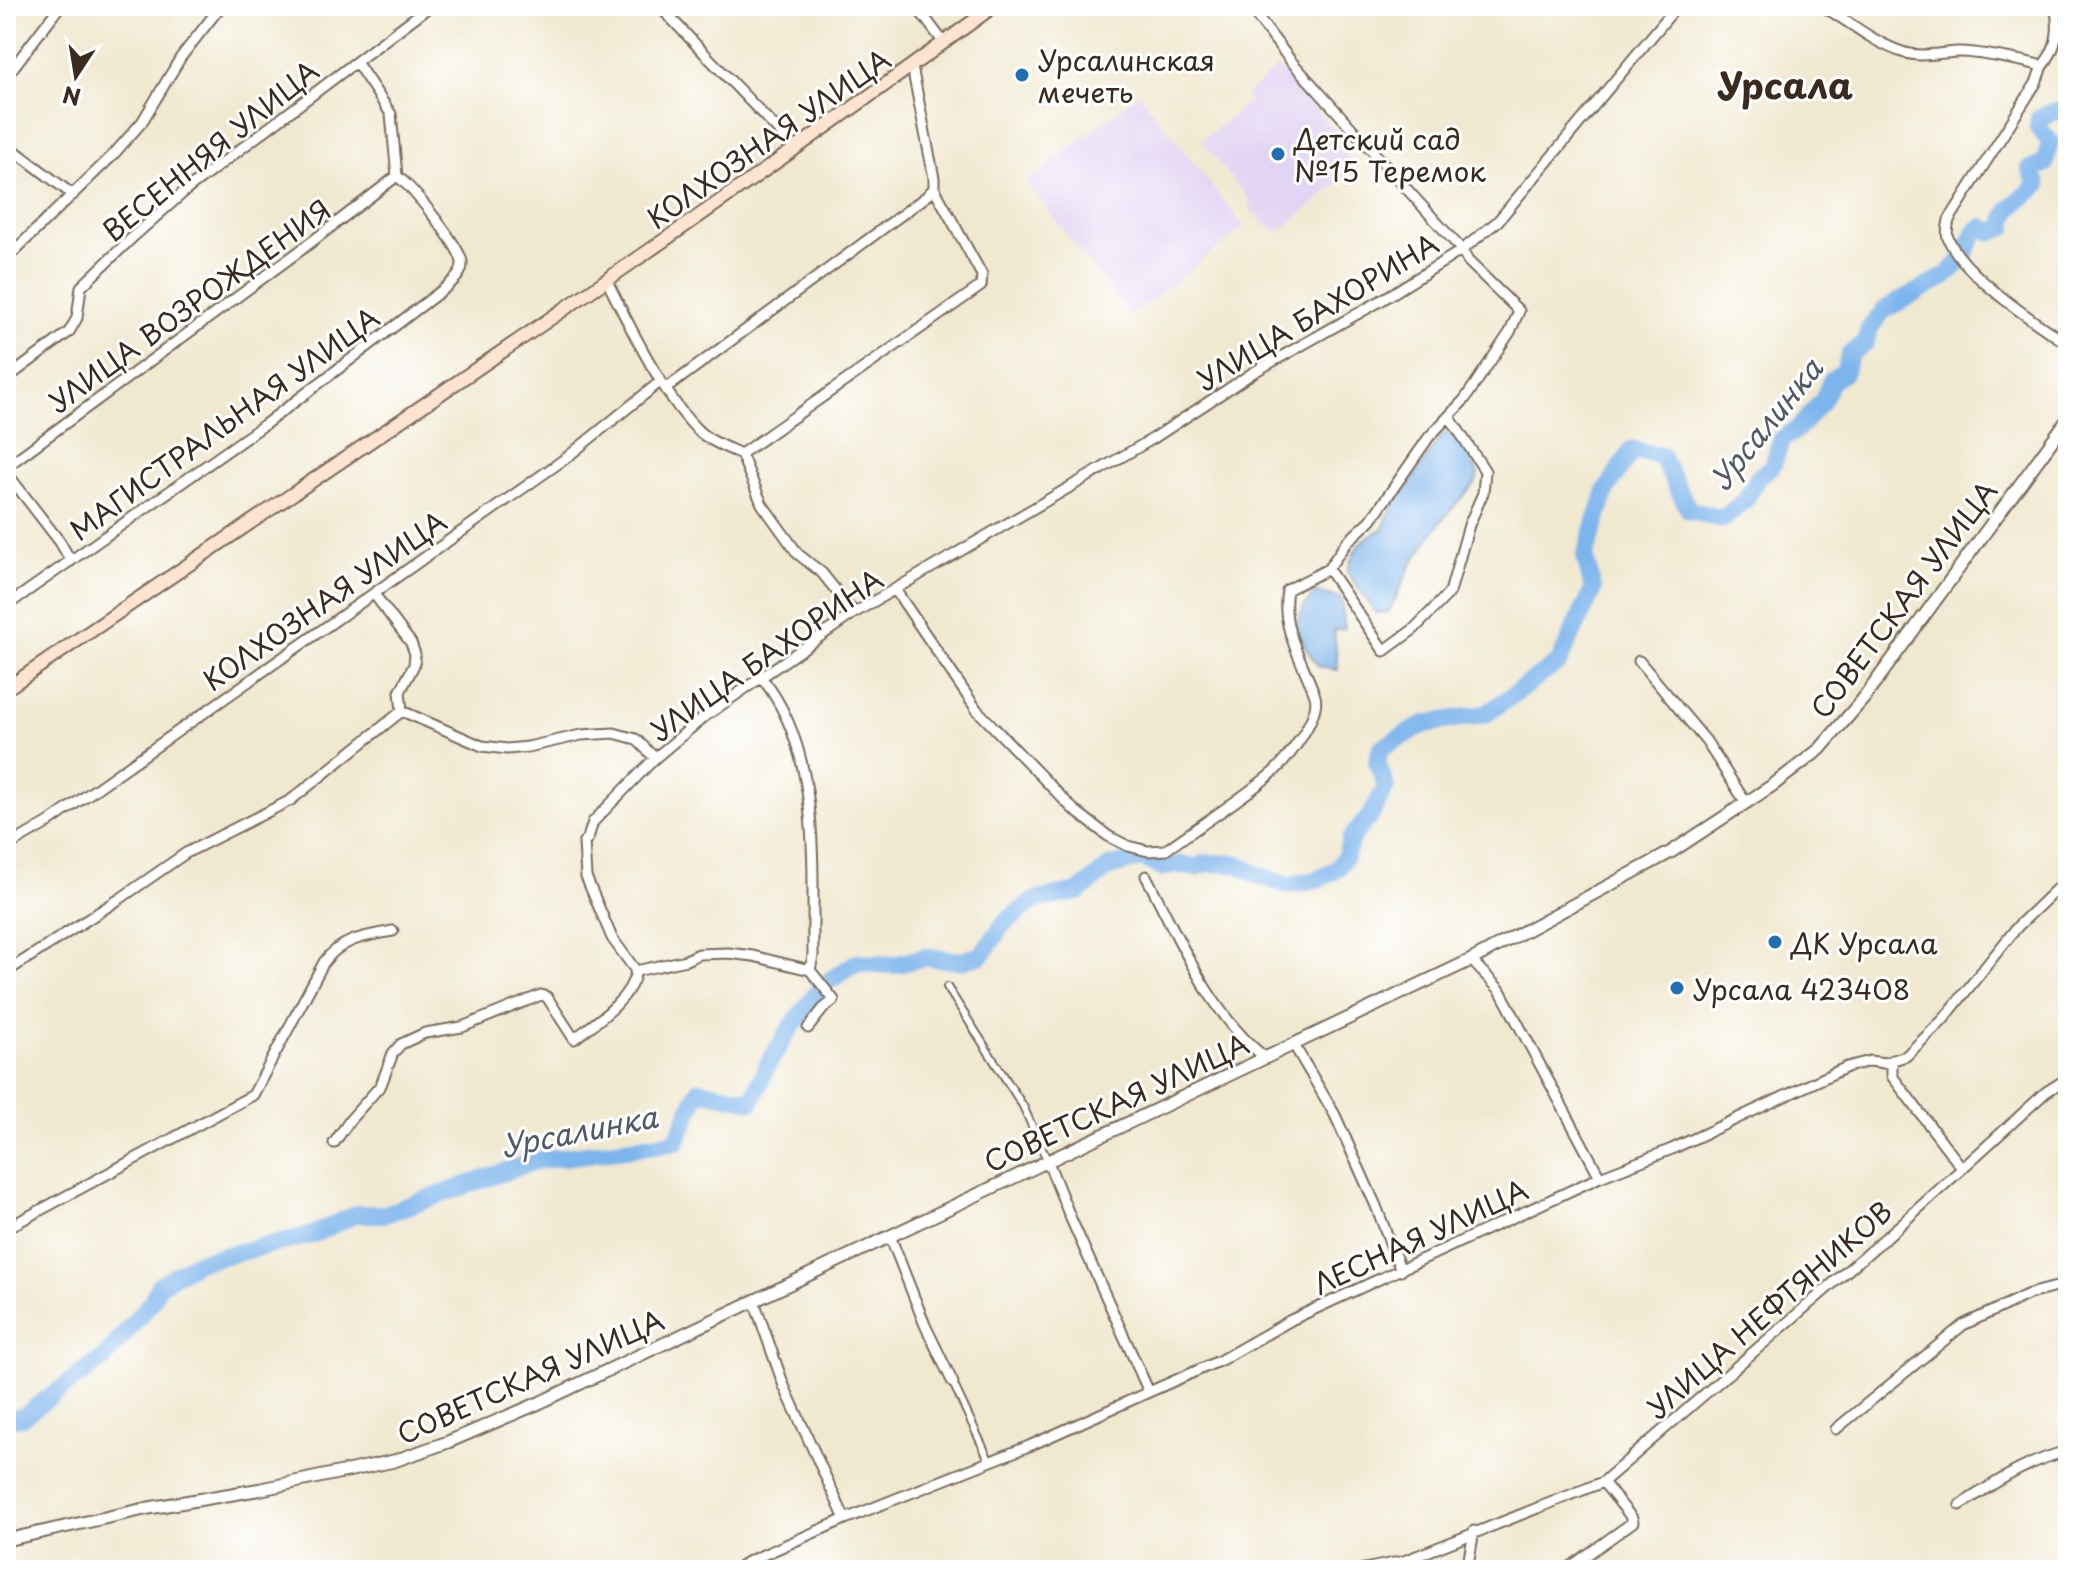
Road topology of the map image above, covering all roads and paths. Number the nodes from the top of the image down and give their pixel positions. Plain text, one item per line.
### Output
1 (60, 6) edge
2 (221, 6) edge
3 (430, 6) edge
4 (659, 6) edge
5 (916, 6) edge
6 (994, 6) edge
7 (1253, 6) edge
8 (1677, 6) edge
9 (1822, 6) edge
10 (2055, 6) edge
11 (944, 43) junction
12 (356, 62) junction
13 (2042, 66) junction
14 (912, 67) junction
15 (6, 77) edge
16 (6, 144) edge
17 (794, 147) junction
18 (397, 176) junction
19 (934, 188) junction
20 (73, 195) junction
21 (1462, 250) junction
22 (6, 259) edge
23 (606, 279) junction
24 (2068, 344) edge
25 (6, 379) edge
26 (664, 384) junction
27 (1449, 416) junction
28 (2068, 419) edge
29 (741, 454) junction
30 (6, 469) edge
31 (71, 561) junction
32 (1328, 569) junction
33 (896, 591) junction
34 (374, 594) junction
35 (6, 606) edge
36 (854, 613) junction
37 (1639, 661) dead end
38 (762, 678) junction
39 (8, 684) edge
40 (402, 711) junction
41 (655, 758) junction
42 (1746, 803) junction
43 (6, 847) edge
44 (1146, 876) dead end
45 (2068, 878) edge
46 (2058, 888) junction
47 (2068, 898) edge
48 (393, 931) dead end
49 (1471, 960) junction
50 (810, 970) junction
51 (636, 971) junction
52 (6, 972) edge
53 (947, 987) dead end
54 (808, 1028) dead end
55 (1294, 1045) junction
56 (1266, 1058) junction
57 (1892, 1060) junction
58 (2068, 1078) edge
59 (334, 1143) dead end
60 (1048, 1162) junction
61 (1962, 1168) junction
62 (1600, 1177) junction
63 (9, 1223) edge
64 (890, 1236) junction
65 (1401, 1271) junction
66 (2068, 1284) edge
67 (754, 1301) junction
68 (953, 1383) joint
69 (1149, 1392) junction
70 (1836, 1429) dead end
71 (2068, 1451) edge
72 (990, 1462) junction
73 (1603, 1482) junction
74 (1960, 1505) dead end
75 (845, 1519) junction
76 (1474, 1531) junction
77 (6, 1540) edge
78 (737, 1570) edge
79 (1359, 1570) edge
80 (1467, 1570) edge
81 (1566, 1570) edge

1 - 15 street
2 - 20 street
3 - 12 street, ВЕСЕННЯЯ УЛИЦА
4 - 17 street
5 - 11 street
6 - 11 main road, КОЛХОЗНАЯ УЛИЦА
7 - 21 street, УЛИЦА БАХОРИНА
8 - 21 street, УЛИЦА БАХОРИНА
9 - 13 street
10 - 13 street
11 - 14 main road, КОЛХОЗНАЯ УЛИЦА
12 - 18 street
12 - 25 street, ВЕСЕННЯЯ УЛИЦА
13 - 24 street
14 - 17 main road, КОЛХОЗНАЯ УЛИЦА
14 - 19 street
16 - 20 street
17 - 23 main road, КОЛХОЗНАЯ УЛИЦА
18 - 30 street, УЛИЦА ВОЗРОЖДЕНИЯ
18 - 31 street, МАГИСТРАЛЬНАЯ УЛИЦА
19 - 26 street, КОЛХОЗНАЯ УЛИЦА
19 - 29 street
20 - 22 street
21 - 27 street
21 - 33 street, УЛИЦА БАХОРИНА
23 - 26 street
23 - 39 main road, КОЛХОЗНАЯ УЛИЦА
26 - 29 street
26 - 34 street, КОЛХОЗНАЯ УЛИЦА
27 - 32 street
27 - 32 street
28 - 42 street, СОВЕТСКАЯ УЛИЦА
29 - 36 street
30 - 31 street
31 - 35 street, МАГИСТРАЛЬНАЯ УЛИЦА
32 - 33 street
33 - 36 street, УЛИЦА БАХОРИНА
34 - 40 street
34 - 43 street, КОЛХОЗНАЯ УЛИЦА
36 - 38 street, УЛИЦА БАХОРИНА
37 - 42 street
38 - 41 street, УЛИЦА БАХОРИНА
38 - 50 street
40 - 41 street
40 - 52 street
41 - 51 street, УЛИЦА БАХОРИНА
42 - 49 street, СОВЕТСКАЯ УЛИЦА
44 - 56 street
45 - 46 street, ЛЕСНАЯ УЛИЦА
46 - 47 street
46 - 57 street, ЛЕСНАЯ УЛИЦА
48 - 63 street
49 - 55 street, СОВЕТСКАЯ УЛИЦА
49 - 62 street
50 - 51 street
50 - 54 street
51 - 59 street
53 - 60 street
55 - 56 street, СОВЕТСКАЯ УЛИЦА
55 - 65 street
56 - 60 street, СОВЕТСКАЯ УЛИЦА
57 - 61 street
57 - 62 street, ЛЕСНАЯ УЛИЦА
58 - 61 street, УЛИЦА НЕФТЯНИКОВ
60 - 64 street, СОВЕТСКАЯ УЛИЦА
60 - 69 street
61 - 73 street, УЛИЦА НЕФТЯНИКОВ
62 - 65 street, ЛЕСНАЯ УЛИЦА
64 - 67 street, СОВЕТСКАЯ УЛИЦА
64 - 68 street
65 - 69 street, ЛЕСНАЯ УЛИЦА
66 - 70 street
67 - 75 street
67 - 77 street, СОВЕТСКАЯ УЛИЦА
68 - 72 street
69 - 72 street, ЛЕСНАЯ УЛИЦА
71 - 74 street
72 - 75 street, ЛЕСНАЯ УЛИЦА
73 - 76 street, УЛИЦА НЕФТЯНИКОВ
73 - 81 street
75 - 78 street, ЛЕСНАЯ УЛИЦА
76 - 79 street, УЛИЦА НЕФТЯНИКОВ
76 - 80 street

